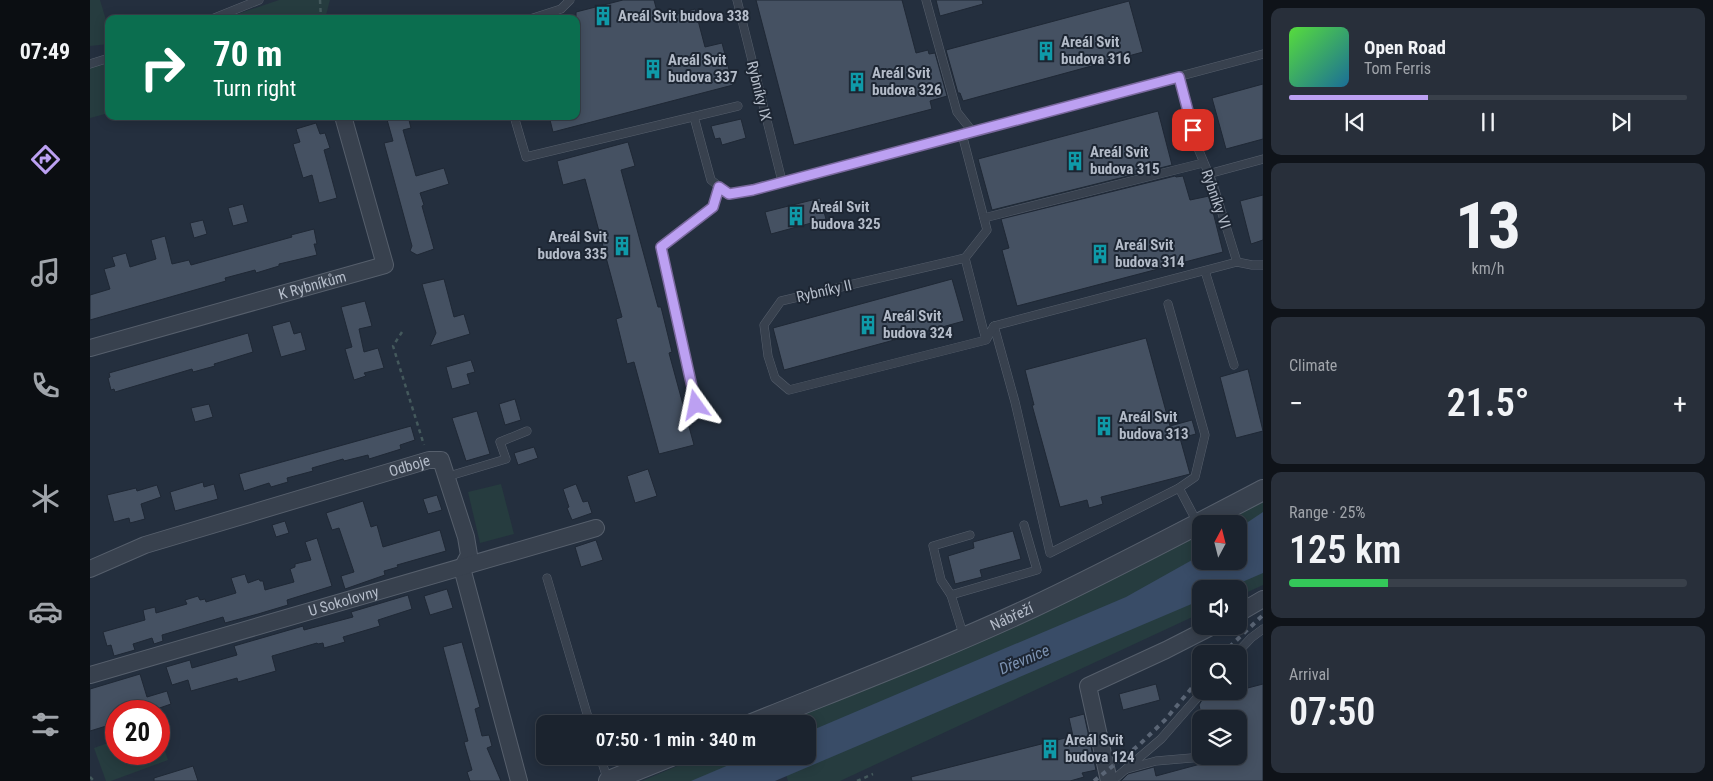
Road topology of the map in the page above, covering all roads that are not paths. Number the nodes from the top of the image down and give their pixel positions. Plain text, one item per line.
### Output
1 (260, 0) edge
2 (570, 0) edge
3 (737, 0) edge
4 (926, 0) edge
5 (222, 15) edge
6 (542, 15) edge
7 (1263, 54) edge
8 (105, 59) edge
9 (90, 64) edge
10 (1179, 77) junction
11 (738, 106) dead end
12 (694, 117) junction
13 (344, 120) edge
14 (515, 120) edge
15 (972, 131) junction
16 (962, 134) junction
17 (1263, 159) edge
18 (1203, 163) junction
19 (1208, 174) junction
20 (782, 181) junction
21 (719, 187) junction
22 (984, 218) junction
23 (965, 258) junction
24 (1237, 262) junction
25 (1263, 265) edge
26 (1205, 271) junction
27 (1168, 304) dead end
28 (994, 326) junction
29 (986, 340) junction
30 (90, 348) edge
31 (1234, 366) dead end
32 (696, 405) dead end
33 (527, 431) dead end
34 (446, 477) junction
35 (1179, 488) junction
36 (1263, 490) edge
37 (1193, 515) edge
38 (1215, 515) edge
39 (1024, 525) dead end
40 (1192, 527) edge
41 (596, 528) dead end
42 (970, 535) dead end
43 (462, 568) junction
44 (90, 569) edge
45 (547, 578) dead end
46 (951, 595) junction
47 (1263, 599) edge
48 (1247, 608) edge
49 (1263, 628) edge
50 (1195, 635) edge
51 (964, 638) junction
52 (1244, 645) edge
53 (90, 675) edge
54 (1196, 700) edge
55 (587, 715) edge
56 (774, 715) edge
57 (1192, 758) edge
58 (603, 765) edge
59 (648, 765) edge
60 (1124, 770) junction
61 (519, 781) edge
62 (608, 781) edge
63 (1110, 781) edge

1 - 5 lane
2 - 6 lane
3 - 20 lane, Rybníky IX
4 - 15 lane
7 - 10 lane
8 - 9 lane
10 - 15 lane
10 - 18 lane, Rybníky VI
11 - 12 lane
12 - 14 lane
12 - 21 lane
13 - 30 street, K Rybníkům
15 - 16 lane
16 - 20 lane
16 - 22 lane
17 - 19 lane
18 - 19 lane, Rybníky VI
18 - 22 lane
19 - 24 lane, Rybníky VI
20 - 21 lane
21 - 32 lane
22 - 23 lane
23 - 29 lane
23 - 29 lane, Rybníky II
24 - 25 lane
24 - 26 lane
26 - 28 lane
26 - 31 lane
27 - 35 lane
28 - 29 lane
28 - 35 lane
33 - 34 lane
34 - 43 street, Odboje
34 - 44 street, Odboje
35 - 37 lane
36 - 38 street, Nábřeží
39 - 46 lane
40 - 51 street, Nábřeží
41 - 43 street, U Sokolovny
42 - 46 lane
43 - 53 street, U Sokolovny
43 - 61 street, Odboje
45 - 55 lane
46 - 51 lane
47 - 48 street
49 - 52 lane
50 - 63 street
51 - 56 street, Nábřeží
54 - 60 lane
57 - 60 lane
58 - 62 lane
59 - 62 street
60 - 63 lane

